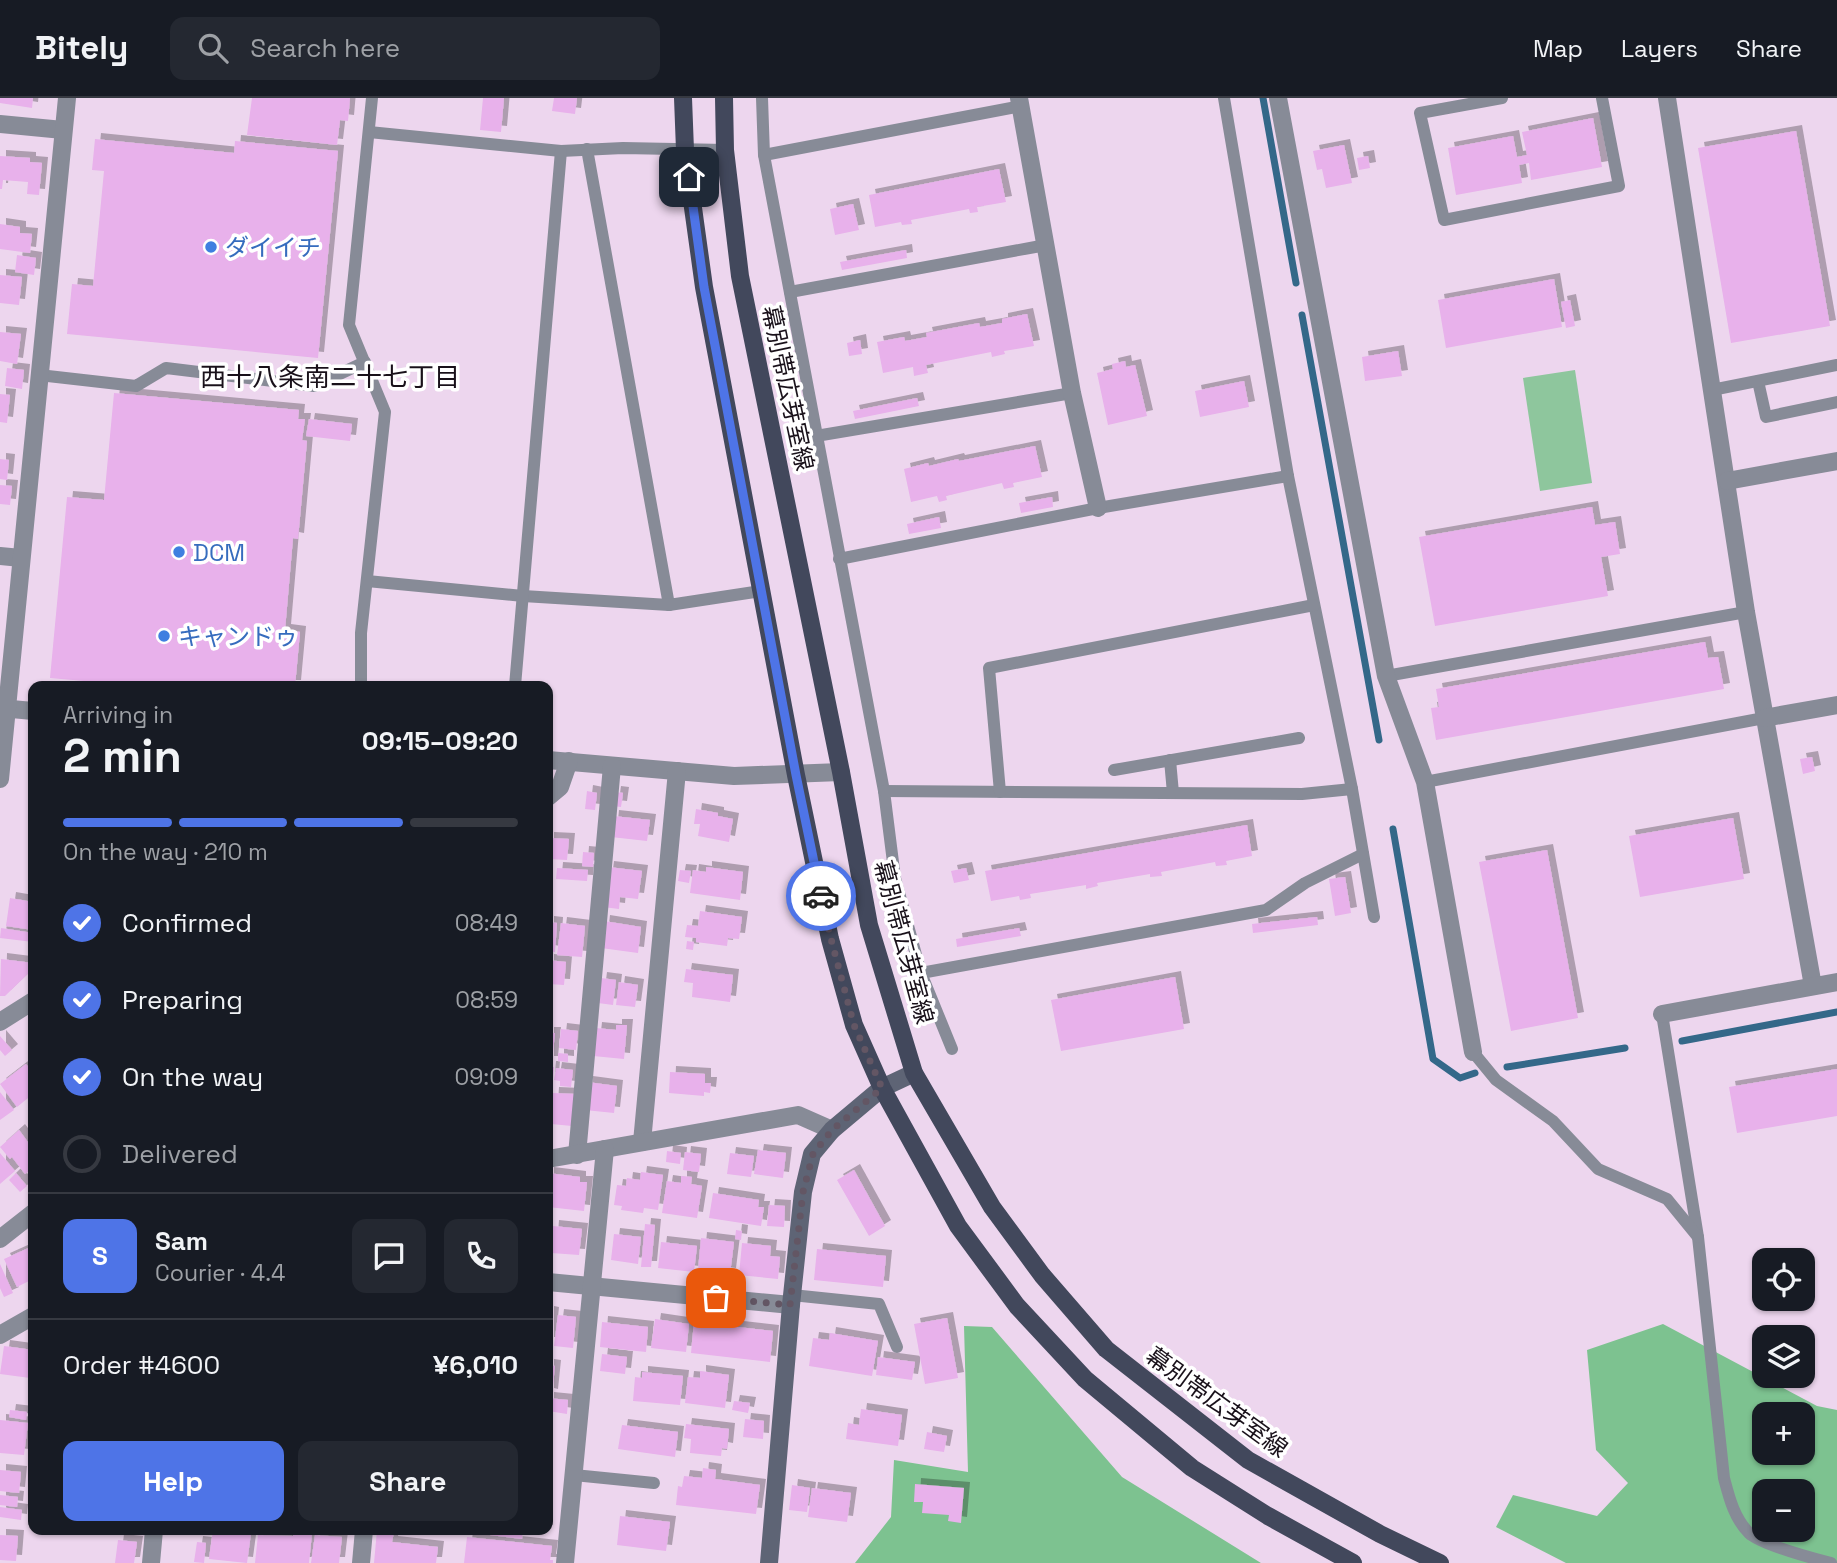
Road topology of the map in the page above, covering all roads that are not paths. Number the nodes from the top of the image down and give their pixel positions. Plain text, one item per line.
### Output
1 (66, 98) edge
2 (372, 98) edge
3 (682, 98) edge
4 (724, 98) edge
5 (762, 98) edge
6 (1224, 98) edge
7 (1278, 98) edge
8 (1502, 98) edge
9 (1602, 98) edge
10 (1667, 98) edge
11 (1020, 102) edge
12 (0, 124) edge
13 (64, 130) junction
14 (369, 132) junction
15 (587, 149) junction
16 (561, 150) junction
17 (685, 150) junction
18 (725, 150) junction
19 (764, 155) junction
20 (1046, 245) junction
21 (790, 292) junction
22 (365, 362) junction
23 (1837, 365) edge
24 (40, 375) junction
25 (1758, 381) junction
26 (1712, 390) junction
27 (1072, 393) junction
28 (1837, 401) edge
29 (816, 436) junction
30 (1837, 461) edge
31 (1288, 475) junction
32 (1727, 481) junction
33 (1098, 508) junction
34 (0, 556) edge
35 (22, 558) junction
36 (839, 559) junction
37 (367, 581) junction
38 (761, 591) junction
39 (523, 596) junction
40 (669, 605) junction
41 (1314, 605) junction
42 (1746, 612) junction
43 (1386, 676) junction
44 (361, 681) edge
45 (515, 681) edge
46 (1837, 705) edge
47 (4, 709) edge
48 (28, 711) edge
49 (1764, 718) junction
50 (1299, 738) dead end
51 (553, 760) edge
52 (1170, 760) junction
53 (569, 761) junction
54 (612, 766) junction
55 (1114, 770) dead end
56 (677, 771) junction
57 (841, 772) junction
58 (796, 775) junction
59 (0, 779) edge
60 (1425, 782) junction
61 (1352, 789) junction
62 (884, 791) junction
63 (1000, 792) junction
64 (553, 793) edge
65 (1173, 793) junction
66 (1363, 854) junction
67 (1374, 917) dead end
68 (921, 973) junction
69 (1837, 982) edge
70 (1813, 986) junction
71 (28, 1005) edge
72 (1662, 1014) joint
73 (0, 1022) edge
74 (952, 1049) dead end
75 (1473, 1052) joint
76 (914, 1073) junction
77 (882, 1088) junction
78 (832, 1130) junction
79 (642, 1142) junction
80 (605, 1149) junction
81 (577, 1155) junction
82 (553, 1158) edge
83 (28, 1217) edge
84 (1698, 1237) junction
85 (0, 1239) edge
86 (553, 1282) edge
87 (591, 1286) junction
88 (791, 1300) junction
89 (28, 1319) edge
90 (0, 1335) edge
91 (897, 1347) dead end
92 (574, 1475) junction
93 (654, 1483) dead end
94 (154, 1535) edge
95 (364, 1535) edge
96 (151, 1563) edge
97 (361, 1563) edge
98 (565, 1563) edge
99 (769, 1563) edge
100 (1353, 1563) edge
101 (1440, 1563) edge
102 (1831, 1563) edge

1 - 13 street
2 - 14 lane
3 - 17 main road
4 - 18 main road, 幕別帯広芽室線
5 - 19 lane
6 - 31 lane
7 - 43 street
8 - 9 lane
10 - 26 street
11 - 19 lane
11 - 20 street
12 - 13 street
13 - 24 street
14 - 16 lane
14 - 22 lane
15 - 16 lane
15 - 17 lane
15 - 40 lane
16 - 39 lane
17 - 18 lane
17 - 38 main road
18 - 57 main road, 幕別帯広芽室線
19 - 21 lane
20 - 21 lane
20 - 27 street
21 - 29 lane
22 - 24 lane
22 - 37 lane
23 - 25 lane
24 - 35 street
25 - 26 lane
25 - 28 lane
26 - 32 street
27 - 29 lane
27 - 33 street
29 - 36 lane
30 - 32 street
31 - 33 lane
31 - 41 lane
32 - 42 street
33 - 36 lane
34 - 35 street
35 - 47 street
36 - 62 lane
37 - 39 lane
37 - 44 lane
38 - 40 lane
38 - 58 main road
39 - 40 lane
39 - 45 lane
41 - 61 lane
41 - 63 lane
42 - 43 lane
42 - 49 street
43 - 60 street
46 - 49 street
47 - 48 street
47 - 59 street
49 - 60 lane
49 - 70 street
50 - 52 lane
51 - 53 street
52 - 55 lane
52 - 65 lane
53 - 54 street
53 - 64 street
54 - 56 street
54 - 81 street
56 - 58 street
56 - 79 street
57 - 58 street
57 - 76 main road, 幕別帯広芽室線
58 - 77 main road
60 - 75 street
61 - 65 lane
61 - 66 lane
62 - 63 lane
62 - 68 lane
63 - 65 lane
66 - 67 lane
66 - 68 lane
68 - 74 lane
69 - 70 street
70 - 72 street
71 - 73 street
72 - 84 lane
75 - 84 lane
76 - 77 street
76 - 101 main road, 幕別帯広芽室線
77 - 78 street
77 - 100 main road
78 - 79 street
78 - 88 street
79 - 80 street
80 - 81 street
80 - 87 street
81 - 82 street
83 - 85 street
84 - 102 lane
86 - 87 street
87 - 88 street
87 - 92 street
88 - 91 lane
88 - 99 street
89 - 90 street
92 - 93 lane
92 - 98 street
94 - 96 street
95 - 97 street

